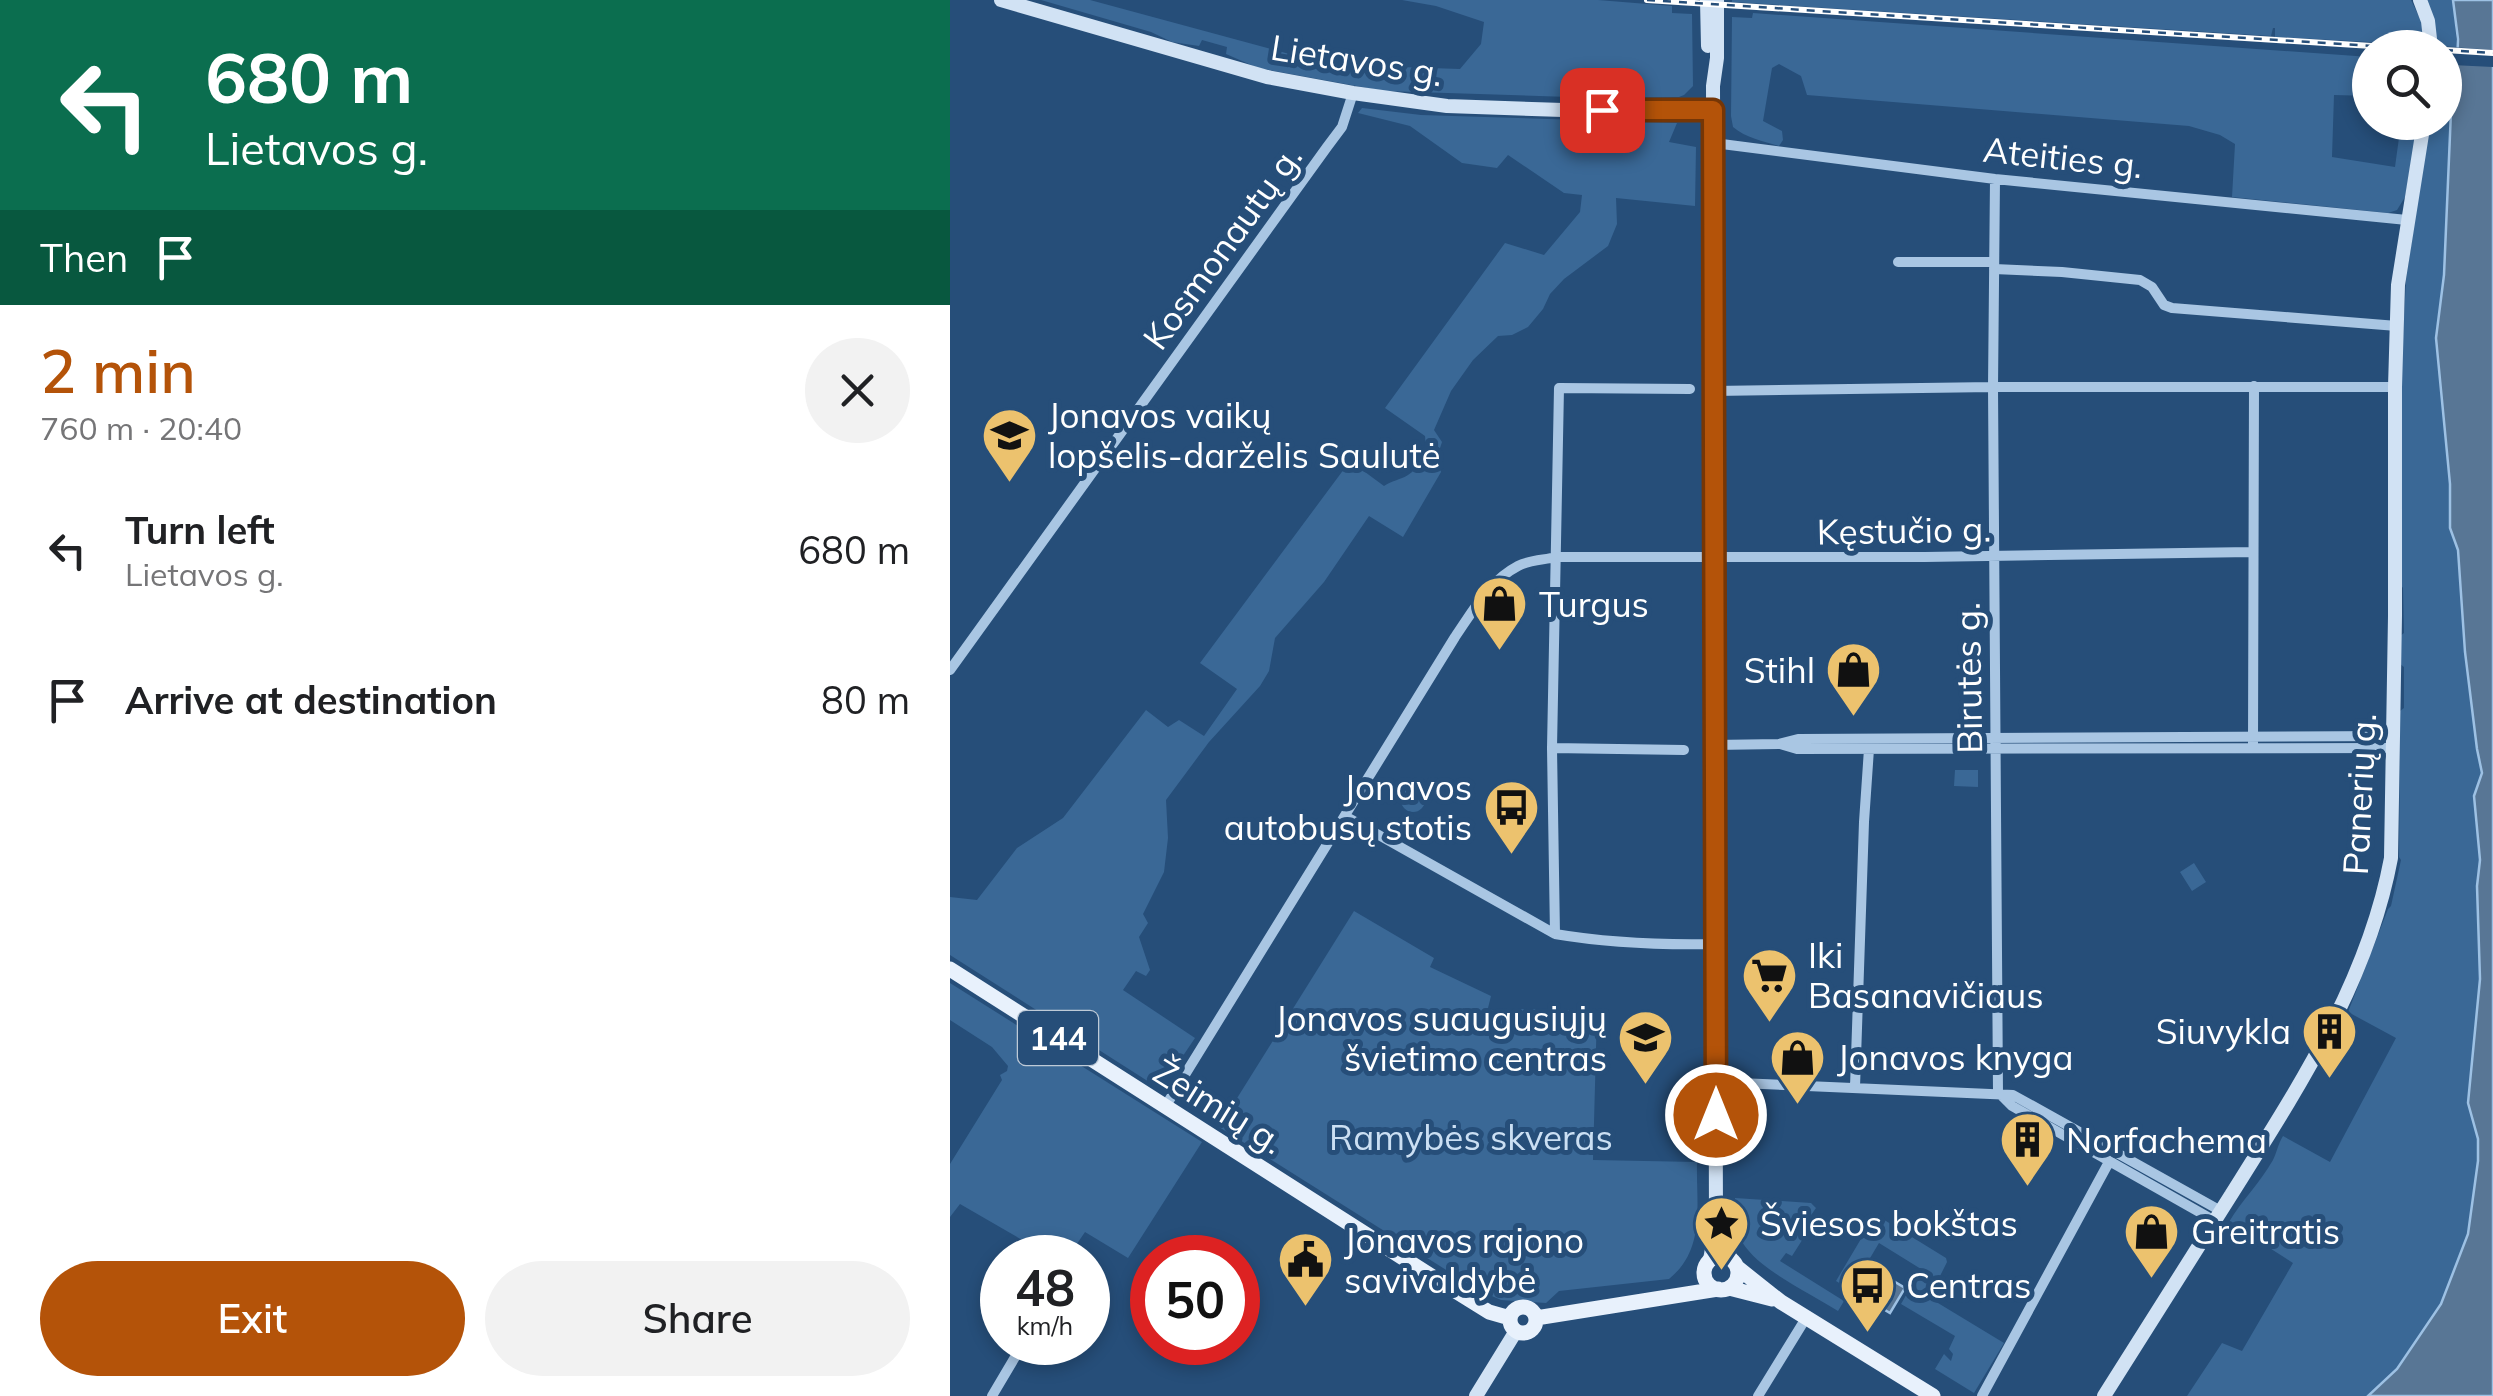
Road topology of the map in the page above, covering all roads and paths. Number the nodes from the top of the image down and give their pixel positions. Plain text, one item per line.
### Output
1 (1001, 0) edge
2 (1706, 0) edge
3 (1717, 0) edge
4 (2420, 0) edge
5 (2429, 30) edge
6 (1713, 86) junction
7 (1353, 93) junction
8 (1713, 110) junction
9 (2421, 140) edge
10 (1714, 142) junction
11 (1995, 179) junction
12 (2408, 220) junction
13 (1898, 262) dead end
14 (1994, 266) junction
15 (2397, 326) junction
16 (2254, 386) junction
17 (2395, 386) junction
18 (1992, 387) junction
19 (1690, 389) dead end
20 (1714, 391) junction
21 (2252, 552) junction
22 (1994, 556) junction
23 (1556, 558) junction
24 (1714, 559) junction
25 (950, 670) edge
26 (2392, 742) junction
27 (2253, 743) junction
28 (1714, 744) junction
29 (1779, 744) junction
30 (1996, 744) junction
31 (1552, 748) junction
32 (1684, 750) dead end
33 (1868, 750) junction
34 (1344, 816) junction
35 (1555, 934) junction
36 (1714, 944) junction
37 (950, 970) edge
38 (1716, 1082) junction
39 (1855, 1087) junction
40 (1998, 1093) junction
41 (1165, 1106) junction
42 (2109, 1162) junction
43 (2218, 1216) junction
44 (1716, 1226) junction
45 (1707, 1264) junction
46 (1735, 1264) junction
47 (1724, 1289) junction
48 (1670, 1297) junction
49 (1780, 1302) junction
50 (1806, 1318) junction
51 (1513, 1325) junction
52 (1010, 1365) edge
53 (992, 1396) edge
54 (1476, 1396) edge
55 (1758, 1396) edge
56 (1933, 1396) edge
57 (1982, 1396) edge
58 (2104, 1396) edge

1 - 7 main road, Lietavos g.
2 - 6 main road
3 - 6 main road
4 - 5 main road
6 - 8 main road
7 - 8 main road, Lietavos g.
7 - 25 street, Kosmonautų g.
8 - 10 main road
9 - 12 main road, Panerių g.
10 - 11 street, Ateities g.
10 - 20 main road
11 - 12 street, Ateities g.
11 - 14 street, Birutės g.
12 - 15 main road, Panerių g.
13 - 14 street
14 - 15 street
14 - 18 street, Birutės g.
15 - 17 main road, Panerių g.
16 - 17 street
16 - 18 street
16 - 21 street
17 - 26 main road, Panerių g.
18 - 20 street
18 - 22 street, Birutės g.
19 - 23 street
20 - 24 main road
21 - 22 street, Kęstučio g.
21 - 27 street
22 - 24 street, Kęstučio g.
22 - 30 street, Birutės g.
23 - 24 street, Kęstučio g.
23 - 31 street
23 - 34 street, Kęstučio g.
24 - 28 main road
26 - 27 street
26 - 43 main road, Panerių g.
27 - 30 street
28 - 29 street
28 - 36 main road
29 - 30 street
29 - 33 street
30 - 33 street
30 - 40 street, Birutės g.
31 - 32 street
31 - 35 street
33 - 39 street
34 - 35 street
34 - 41 street, Kęstučio g.
35 - 36 street
36 - 38 main road
37 - 41 main road, Žeimių g. / 144
38 - 39 street
38 - 44 main road
39 - 40 street
40 - 42 street
40 - 43 street
41 - 51 main road, Žeimių g. / 144
42 - 43 street
42 - 57 street
43 - 58 main road, Panerių g.
44 - 45 main road
44 - 46 main road
45 - 46 main road
45 - 47 main road
45 - 48 main road
46 - 47 main road
46 - 49 main road
47 - 48 main road
47 - 49 main road
48 - 51 main road
49 - 50 main road
50 - 55 street
50 - 56 main road
51 - 54 main road
52 - 53 street

